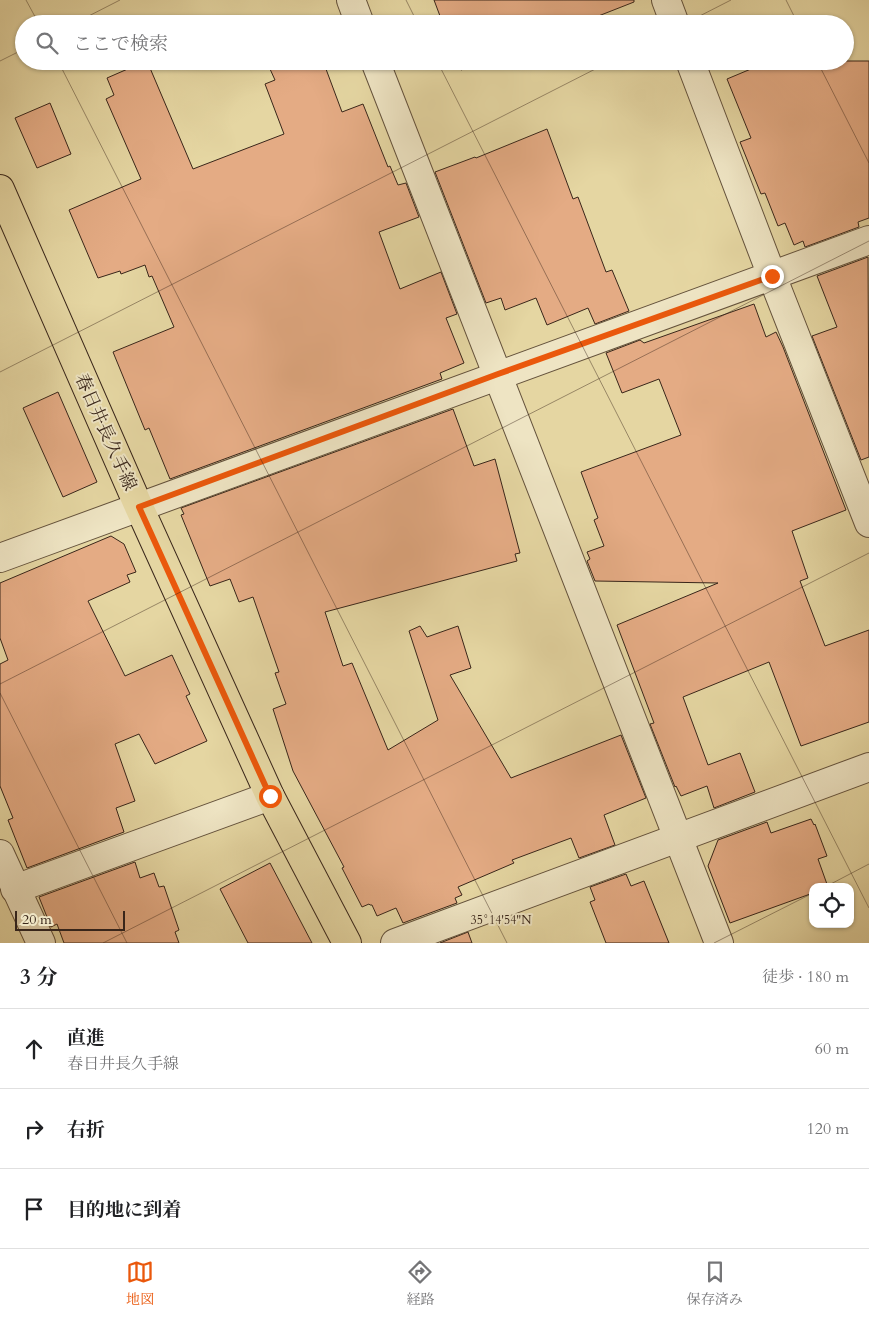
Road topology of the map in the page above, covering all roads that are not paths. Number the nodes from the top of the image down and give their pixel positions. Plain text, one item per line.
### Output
1 (351, 0) edge
2 (666, 0) edge
3 (357, 15) edge
4 (672, 15) edge
5 (379, 70) edge
6 (693, 70) edge
7 (0, 188) edge
8 (869, 240) edge
9 (772, 276) junction
10 (498, 374) junction
11 (139, 507) junction
12 (869, 522) edge
13 (0, 558) edge
14 (869, 767) edge
15 (270, 796) junction
16 (677, 837) junction
17 (0, 854) edge
18 (15, 889) junction
19 (40, 943) edge
20 (347, 943) edge
21 (394, 943) edge
22 (719, 943) edge

1 - 3 street
2 - 4 street
5 - 10 street
6 - 9 street
7 - 11 main road, 春日井長久手線
8 - 9 street
9 - 10 street
9 - 12 street
10 - 11 street
10 - 16 street
11 - 13 street
11 - 15 main road, 春日井長久手線
14 - 16 street
15 - 18 street
15 - 20 main road, 春日井長久手線
16 - 21 street
16 - 22 street
17 - 18 street
18 - 19 street

